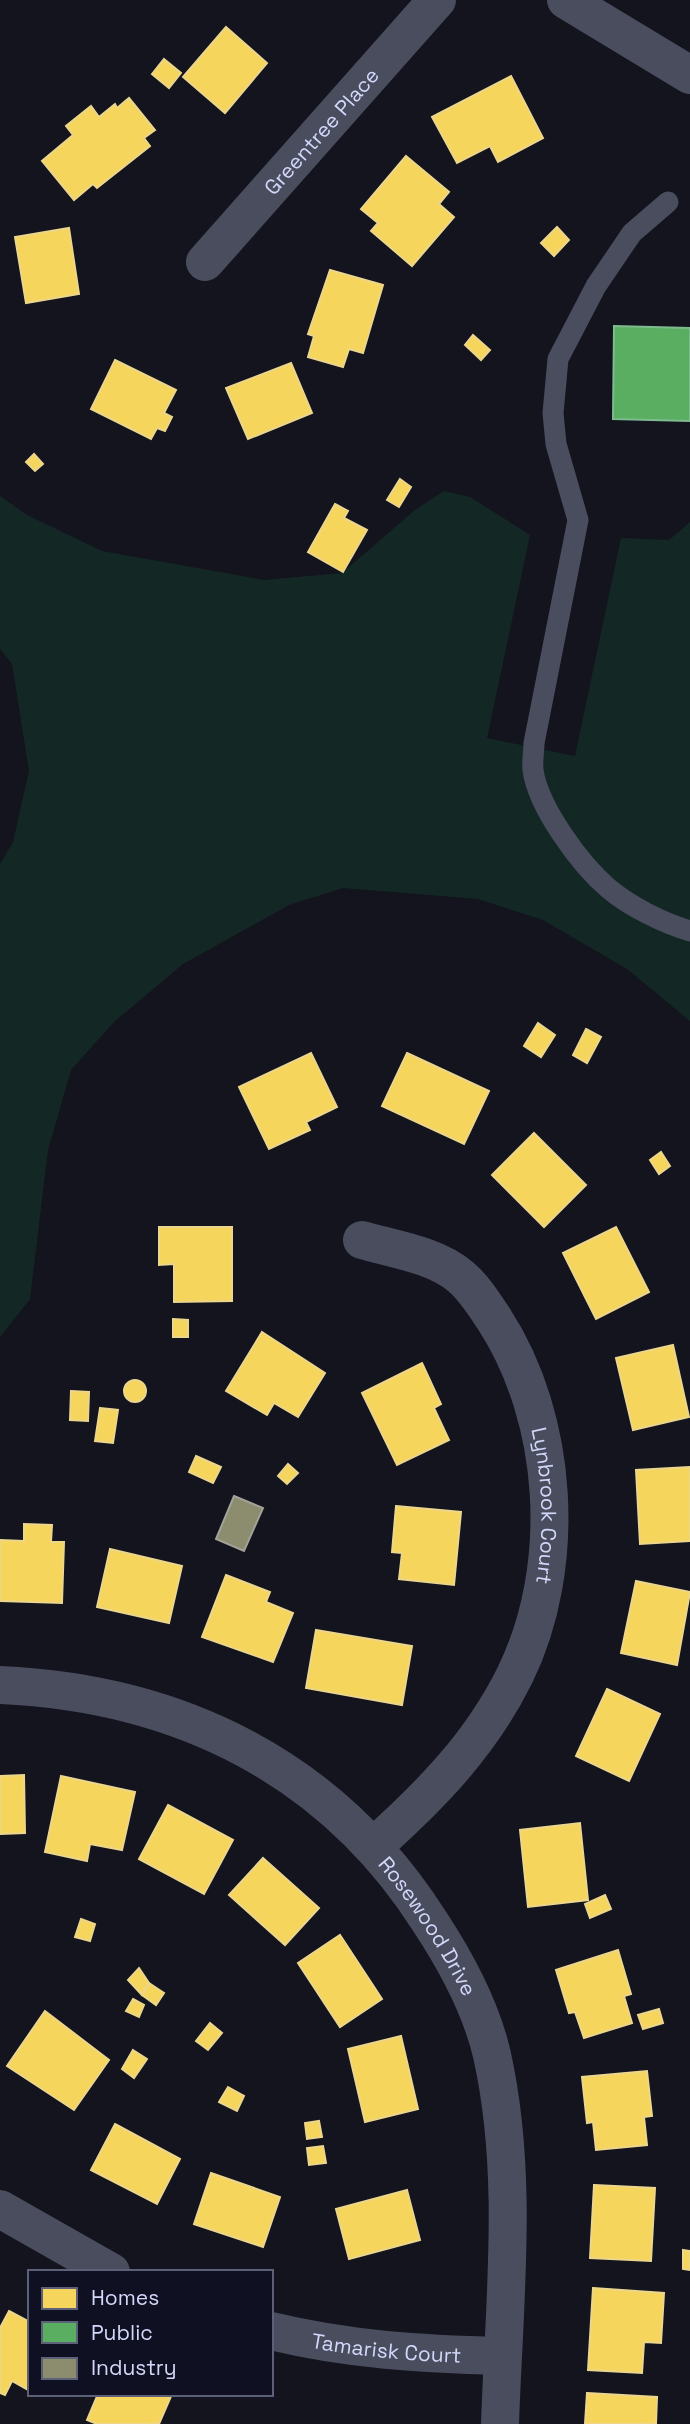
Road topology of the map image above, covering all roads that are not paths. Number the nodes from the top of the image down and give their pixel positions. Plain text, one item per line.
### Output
1 (437, 0) edge
2 (566, 0) edge
3 (690, 75) edge
4 (668, 202) dead end
5 (205, 262) dead end
6 (690, 931) edge
7 (362, 1240) dead end
8 (0, 1685) edge
9 (374, 1846) junction
10 (0, 2209) edge
11 (107, 2270) edge
12 (273, 2331) edge
13 (502, 2356) junction
14 (500, 2424) edge

1 - 5 street, Greentree Place
2 - 3 street
4 - 6 lane
7 - 9 street, Lynbrook Court
8 - 9 street, Rosewood Drive
9 - 13 street, Rosewood Drive
10 - 11 street
12 - 13 street, Tamarisk Court
13 - 14 street, Rosewood Drive

